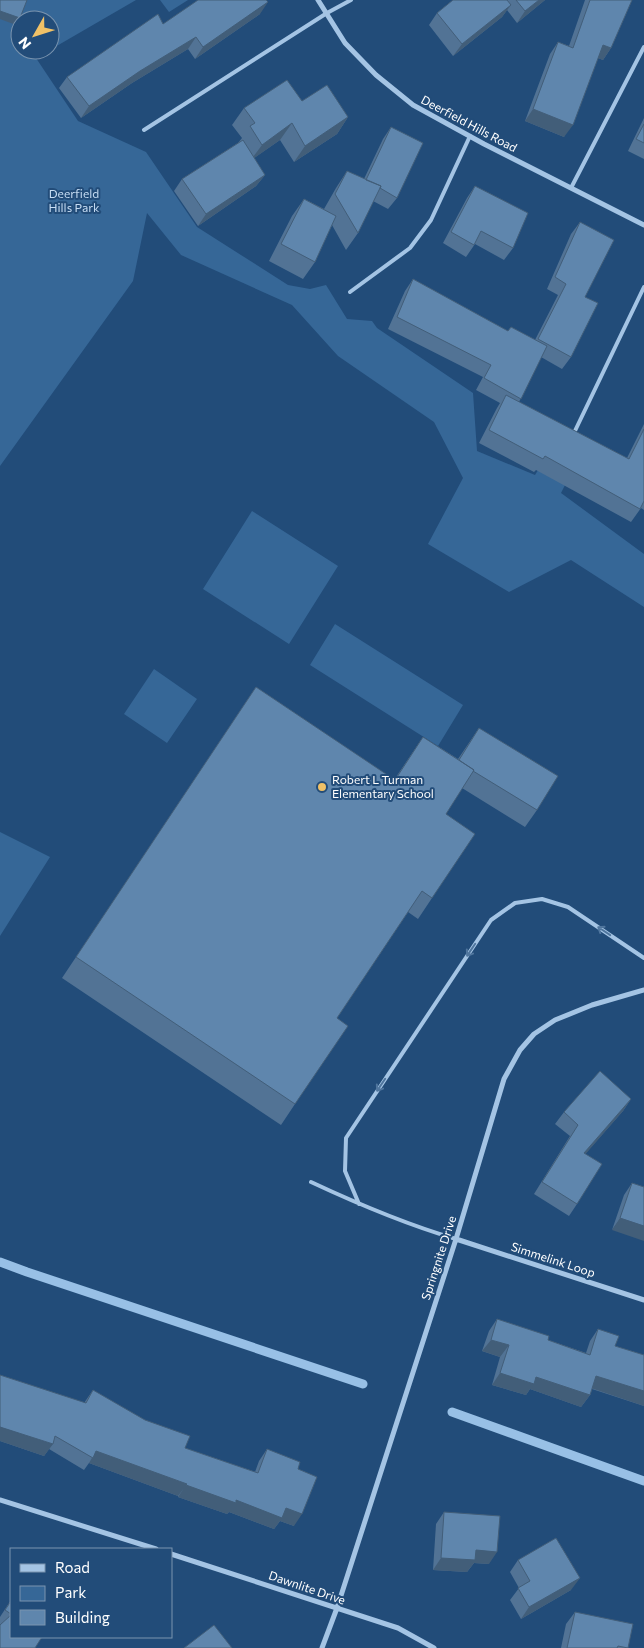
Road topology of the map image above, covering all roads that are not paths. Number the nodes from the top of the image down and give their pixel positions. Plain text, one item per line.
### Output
1 (318, 0) edge
2 (351, 0) edge
3 (327, 13) junction
4 (644, 47) edge
5 (144, 130) dead end
6 (470, 136) junction
7 (571, 188) junction
8 (644, 225) edge
9 (644, 287) edge
10 (350, 292) dead end
11 (572, 437) edge
12 (644, 958) edge
13 (644, 990) edge
14 (311, 1182) dead end
15 (359, 1204) junction
16 (456, 1239) junction
17 (644, 1300) edge
18 (0, 1500) edge
19 (153, 1548) edge
20 (172, 1554) edge
21 (337, 1608) junction
22 (322, 1648) edge
23 (434, 1648) edge

1 - 3 street, Deerfield Hills Road
2 - 3 lane
3 - 5 lane
3 - 6 street, Deerfield Hills Road
4 - 7 lane
6 - 7 street, Deerfield Hills Road
6 - 10 lane
7 - 8 street, Deerfield Hills Road
9 - 11 lane
12 -> 15 lane
13 - 16 street, Springnite Drive
14 - 15 lane
15 - 16 lane
16 - 17 street, Simmelink Loop
16 - 21 street, Springnite Drive
18 - 19 street
20 - 21 street, Dawnlite Drive
21 - 22 street, Springnite Drive
21 - 23 street, Dawnlite Drive

